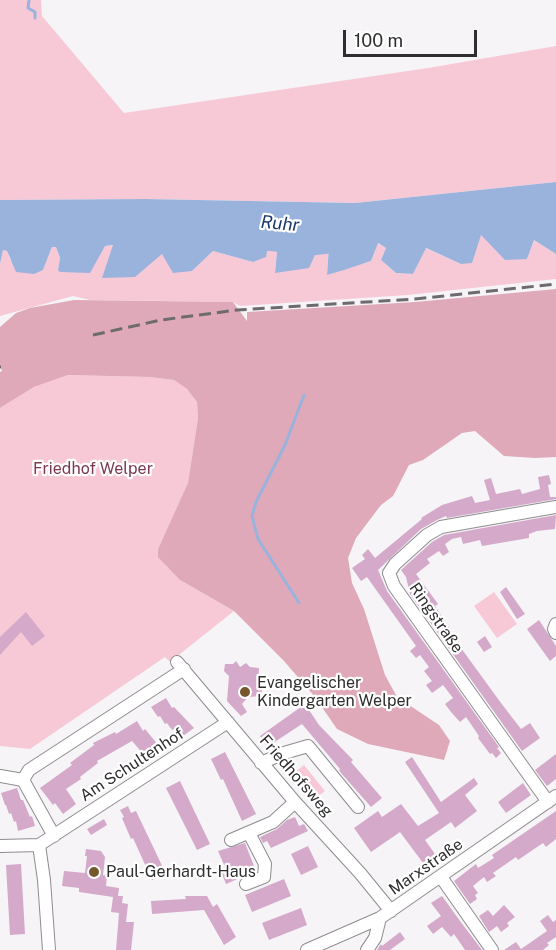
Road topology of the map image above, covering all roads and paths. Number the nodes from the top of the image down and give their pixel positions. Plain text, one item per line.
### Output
1 (556, 507) edge
2 (556, 624) edge
3 (556, 633) edge
4 (228, 722) junction
5 (261, 763) junction
6 (0, 776) edge
7 (23, 780) junction
8 (552, 799) edge
9 (295, 802) junction
10 (358, 807) dead end
11 (249, 833) junction
12 (54, 836) junction
13 (231, 840) dead end
14 (39, 845) junction
15 (0, 846) edge
16 (441, 877) junction
17 (246, 884) dead end
18 (386, 915) junction
19 (49, 950) edge
20 (307, 950) edge
21 (367, 950) edge
22 (492, 950) edge

1 - 8 street, Ringstraße
2 - 3 street
4 - 5 street, Friedhofsweg
4 - 7 street, Friedhofsweg
4 - 12 street, Am Schultenhof
5 - 9 street, Friedhofsweg
5 - 10 street
6 - 7 street
7 - 12 street
8 - 16 street, Marxstraße
9 - 11 street
9 - 18 street, Friedhofsweg
11 - 13 street
11 - 17 street
12 - 14 street, Am Schultenhof
14 - 15 street, Am Schultenhof
14 - 19 street
16 - 18 street, Marxstraße
16 - 22 street
18 - 20 street, Marxstraße
18 - 21 street

